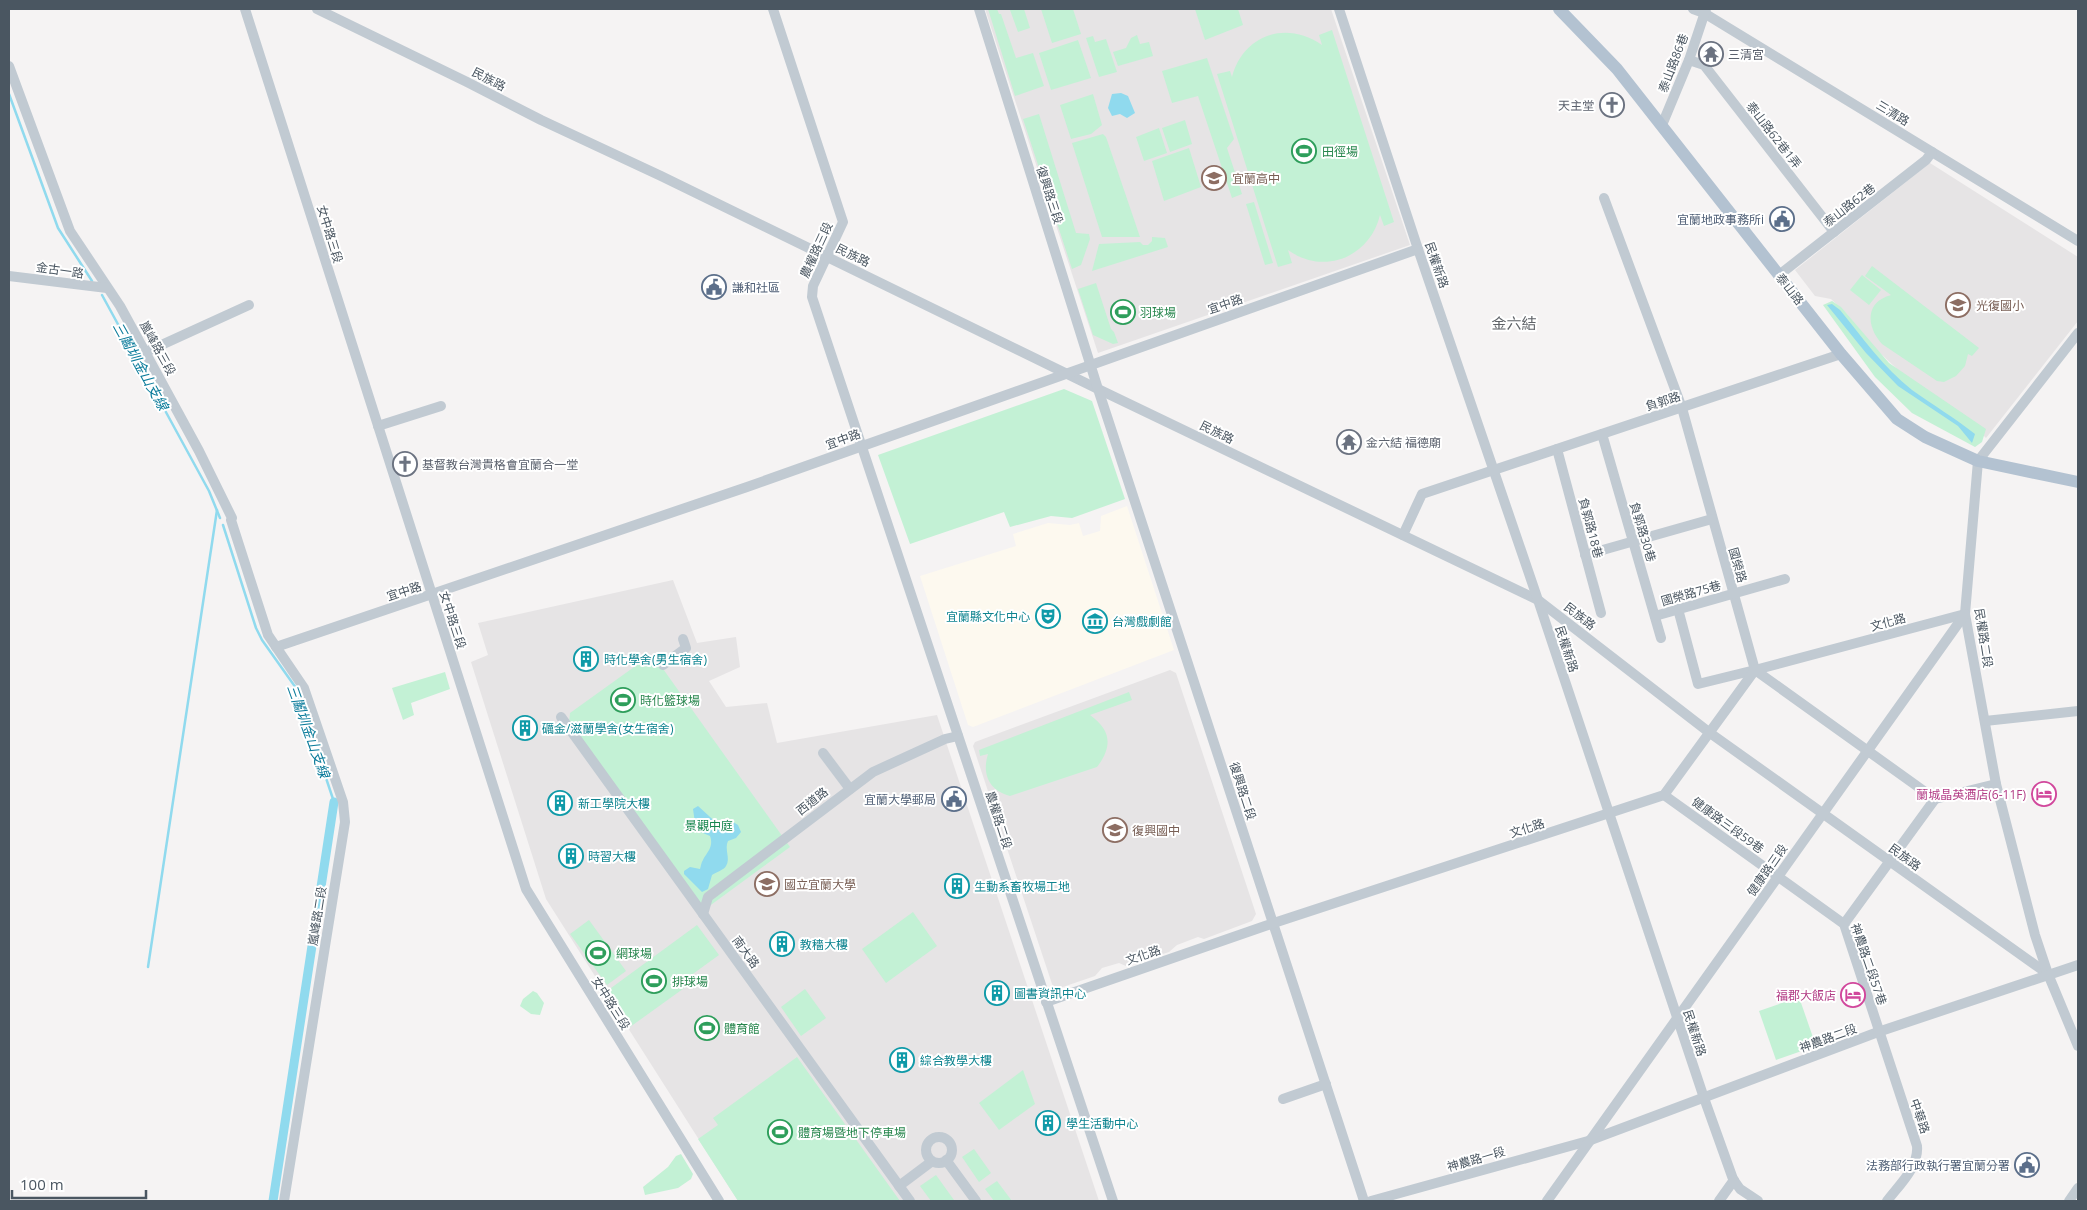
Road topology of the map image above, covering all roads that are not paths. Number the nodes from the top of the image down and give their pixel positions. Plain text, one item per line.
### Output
1 (245, 9) edge
2 (317, 9) edge
3 (773, 9) edge
4 (979, 9) edge
5 (1339, 9) edge
6 (1559, 9) edge
7 (1693, 9) edge
8 (1705, 11) edge
9 (1689, 60) junction
10 (9, 66) edge
11 (1662, 125) junction
12 (1932, 152) junction
13 (1604, 198) dead end
14 (1834, 232) junction
15 (2078, 241) edge
16 (1418, 249) junction
17 (827, 257) junction
18 (9, 276) edge
19 (1779, 276) junction
20 (108, 288) junction
21 (249, 306) dead end
22 (2078, 332) edge
23 (146, 352) junction
24 (1841, 354) junction
25 (1090, 364) junction
26 (1067, 374) junction
27 (1098, 389) junction
28 (440, 406) dead end
29 (1682, 408) junction
30 (378, 426) junction
31 (1602, 434) junction
32 (861, 446) junction
33 (1557, 449) junction
34 (1978, 461) junction
35 (1492, 470) junction
36 (2078, 482) edge
37 (1712, 518) junction
38 (1403, 535) junction
39 (1633, 541) junction
40 (1585, 555) junction
41 (1784, 579) dead end
42 (1734, 593) junction
43 (432, 595) junction
44 (1538, 600) junction
45 (1678, 609) junction
46 (1600, 612) dead end
47 (1965, 614) junction
48 (1655, 616) junction
49 (1661, 638) dead end
50 (683, 639) dead end
51 (276, 647) junction
52 (663, 665) dead end
53 (1755, 670) junction
54 (2078, 711) edge
55 (561, 717) dead end
56 (1985, 721) junction
57 (1710, 733) junction
58 (958, 736) junction
59 (1868, 750) junction
60 (823, 753) dead end
61 (1996, 784) junction
62 (850, 788) junction
63 (1664, 795) junction
64 (1935, 799) junction
65 (1608, 813) junction
66 (1822, 813) junction
67 (1890, 861) junction
68 (1777, 876) junction
69 (703, 914) junction
70 (1274, 923) junction
71 (1844, 924) junction
72 (2078, 964) edge
73 (2048, 974) junction
74 (1046, 1002) junction
75 (1677, 1018) junction
76 (1878, 1032) junction
77 (2078, 1046) edge
78 (1326, 1084) junction
79 (1704, 1098) junction
80 (1284, 1099) dead end
81 (1588, 1141) junction
82 (946, 1160) junction
83 (931, 1162) junction
84 (1734, 1180) junction
85 (899, 1186) junction
86 (2078, 1188) edge
87 (284, 1201) edge
88 (719, 1201) edge
89 (910, 1201) edge
90 (976, 1201) edge
91 (1112, 1201) edge
92 (1364, 1201) edge
93 (1371, 1201) edge
94 (1547, 1201) edge
95 (1719, 1201) edge
96 (1758, 1201) edge
97 (1887, 1201) edge
98 (2069, 1201) edge

1 - 30 street, 女中路三段
2 - 17 street, 民族路
3 - 17 street, 農權路三段
4 - 25 street, 復興路三段
5 - 16 street, 民權新路
6 - 11 main road, 泰山路
7 - 8 street, 三清路
8 - 9 street, 泰山路86巷
8 - 12 street, 三清路
9 - 11 street, 泰山路86巷
9 - 14 street, 泰山路62巷1弄
10 - 20 street, 嵐峰路三段
11 - 19 main road, 泰山路
12 - 14 street, 泰山路62巷
12 - 15 street, 三清路
13 - 29 street, 國榮路
14 - 19 street, 泰山路62巷
16 - 25 street, 宜中路
16 - 35 street, 民權新路
17 - 26 street, 民族路
17 - 32 street, 農權路三段
18 - 20 street, 金古一路
19 - 24 main road, 泰山路
20 - 23 street, 嵐峰路三段
21 - 23 street
22 - 34 street
23 - 51 street, 嵐峰路三段
24 - 29 street, 負郭路
24 - 34 main road, 泰山路
25 - 26 street, 宜中路
25 - 27 street, 復興路三段
26 - 27 street, 民族路
26 - 32 street, 宜中路
27 - 38 street, 民族路
27 - 70 street, 復興路二段
28 - 30 street
29 - 31 street, 負郭路
29 - 37 street, 國榮路
30 - 43 street, 女中路三段
31 - 33 street, 負郭路
31 - 39 street, 負郭路30巷
32 - 43 street, 宜中路
32 - 58 street, 農權路二段
33 - 35 street, 負郭路
33 - 40 street, 負郭路18巷
34 - 36 main road, 泰山路
34 - 47 street, 民權路二段
35 - 38 street, 負郭路
35 - 44 street, 民權新路
37 - 39 street
37 - 42 street, 國榮路
38 - 44 street, 民族路
39 - 40 street
39 - 48 street, 負郭路30巷
40 - 46 street, 負郭路18巷
41 - 42 street, 國榮路75巷
42 - 45 street, 國榮路75巷
42 - 53 street, 國榮路
43 - 51 street, 宜中路
43 - 88 street, 女中路三段
44 - 57 street, 民族路
44 - 65 street, 民權新路
45 - 48 street, 國榮路75巷
45 - 53 street, 文化路
47 - 53 street, 文化路
47 - 56 street, 民權路二段
47 - 59 street, 健康路三段
48 - 49 street, 負郭路30巷
50 - 52 street
51 - 87 street, 嵐峰路二段
53 - 57 street
53 - 59 street
54 - 56 street
55 - 69 street, 南大路
56 - 61 street, 民權路二段
57 - 63 street
57 - 66 street, 民族路
58 - 62 street, 西道路
58 - 74 street, 農權路二段
59 - 64 street
59 - 66 street, 健康路三段
60 - 62 street
61 - 64 street
61 - 73 street, 民權路二段
62 - 69 street, 西道路
63 - 65 street, 文化路
63 - 68 street, 健康路三段59巷
64 - 67 street
65 - 70 street, 文化路
65 - 75 street, 民權新路
66 - 67 street, 民族路
66 - 68 street, 健康路三段
67 - 71 street
67 - 73 street, 民族路
68 - 71 street, 神農路二段57巷
68 - 75 street, 健康路三段
69 - 85 street, 南大路
70 - 74 street, 文化路
70 - 78 street, 復興路二段
71 - 76 street, 神農路二段57巷
72 - 73 street, 神農路二段
73 - 76 street, 神農路二段
73 - 77 street, 民權路二段
74 - 91 street, 農權路二段
75 - 79 street, 民權新路
75 - 81 street, 健康路三段
76 - 79 street, 神農路二段
76 - 97 street, 中華路
78 - 80 street
78 - 92 street, 復興路二段
79 - 81 street, 神農路二段
79 - 84 street, 民權新路
81 - 93 street, 神農路一段
81 - 94 street, 健康路三段
82 - 83 street
82 - 83 street
82 - 90 street
83 - 85 street
84 - 95 street
84 - 96 street, 民權新路
85 - 89 street, 南大路
86 - 98 street

